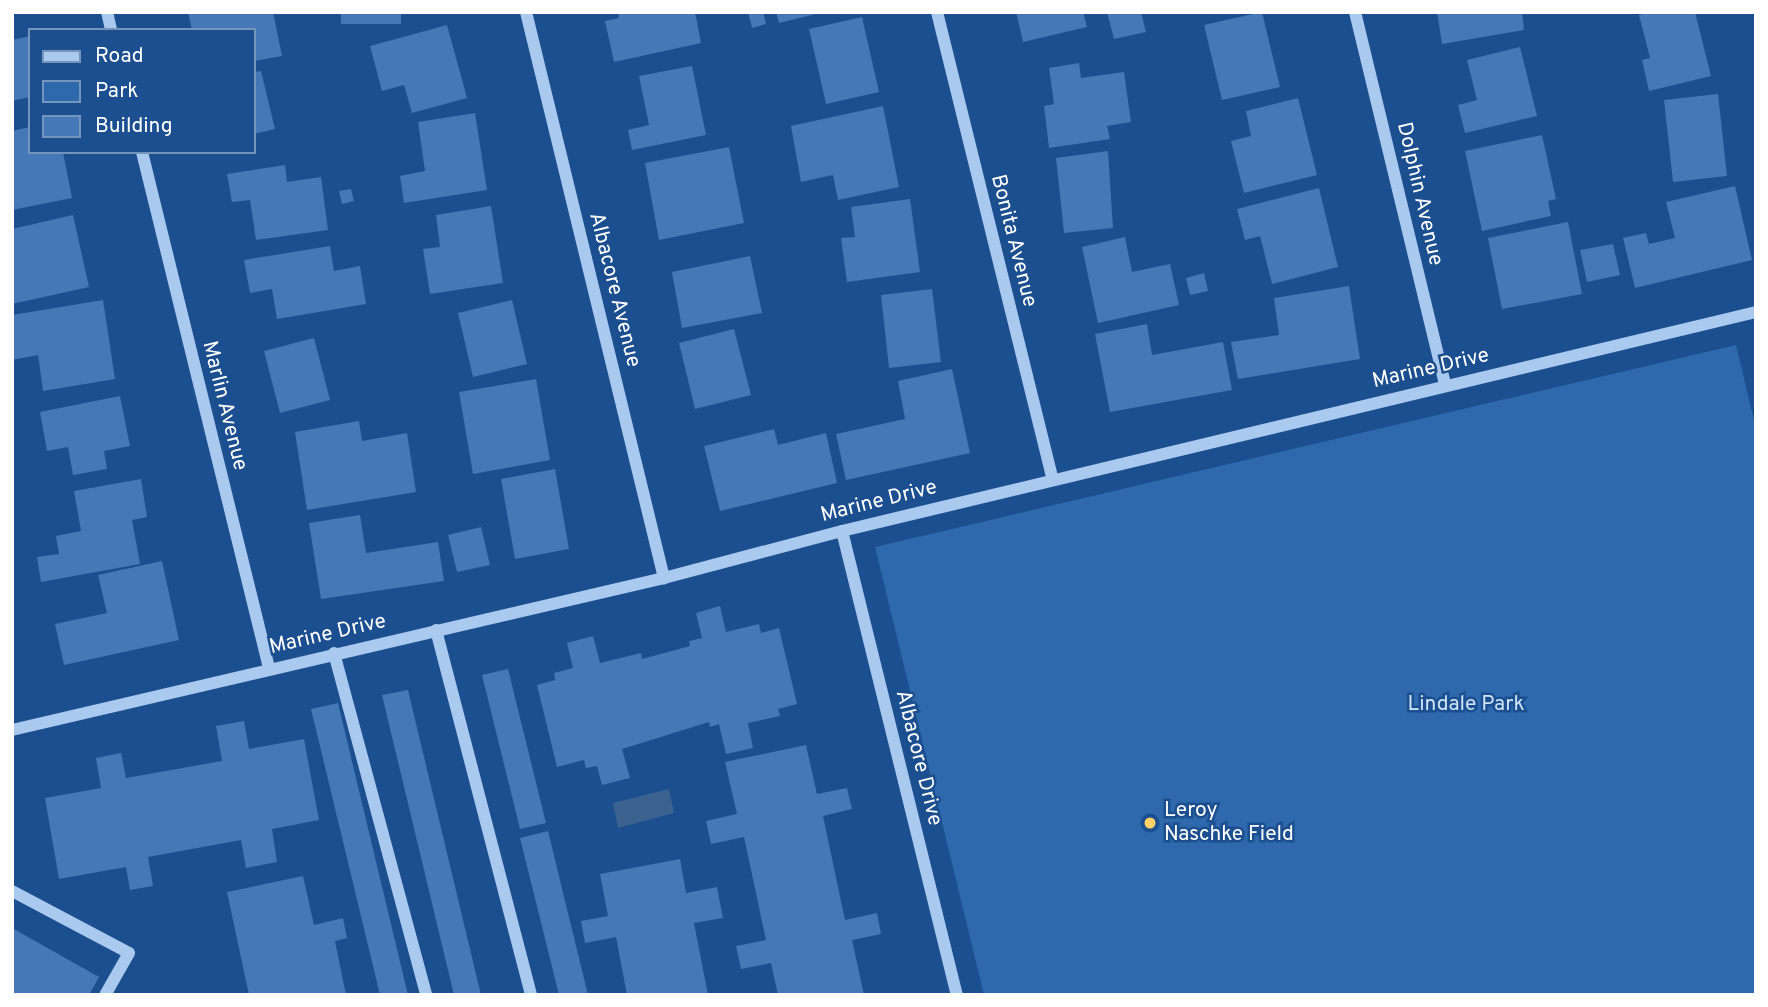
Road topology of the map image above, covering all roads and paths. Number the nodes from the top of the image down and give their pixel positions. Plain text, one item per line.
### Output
1 (526, 12) edge
2 (937, 12) edge
3 (1355, 12) edge
4 (142, 154) edge
5 (1756, 312) edge
6 (1445, 385) junction
7 (1053, 479) junction
8 (842, 531) junction
9 (664, 578) junction
10 (436, 630) junction
11 (334, 653) junction
12 (269, 668) junction
13 (12, 730) edge
14 (12, 891) edge
15 (105, 995) edge
16 (426, 995) edge
17 (531, 995) edge
18 (957, 995) edge

1 - 9 street, Albacore Avenue
2 - 7 street, Bonita Avenue
3 - 6 street, Dolphin Avenue
4 - 12 street, Marlin Avenue
5 - 6 street, Marine Drive
6 - 7 street, Marine Drive
7 - 8 street, Marine Drive
8 - 9 street, Marine Drive
8 - 18 street, Albacore Drive
9 - 10 street, Marine Drive
10 - 11 street, Marine Drive
10 - 17 street
11 - 12 street, Marine Drive
11 - 16 street
12 - 13 street, Marine Drive
14 - 15 street

